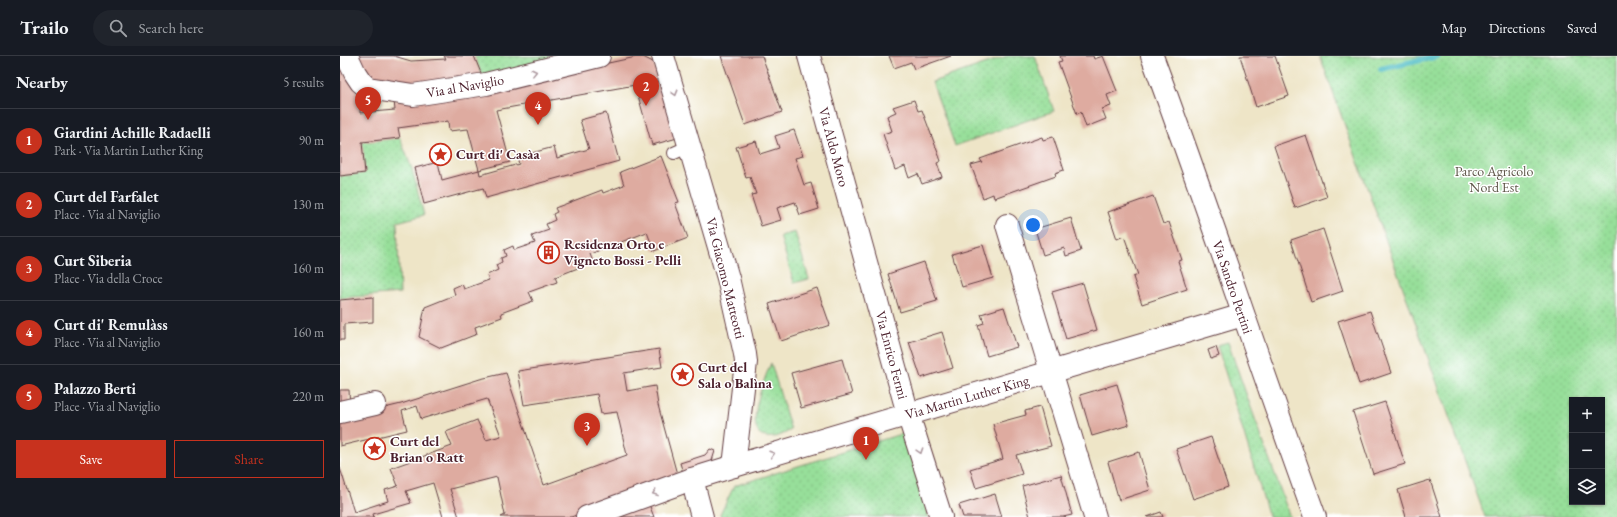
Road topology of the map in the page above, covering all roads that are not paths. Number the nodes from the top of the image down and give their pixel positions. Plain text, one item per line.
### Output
1 (599, 56) edge
2 (663, 56) edge
3 (809, 56) edge
4 (1152, 56) edge
5 (350, 57) edge
6 (1007, 225) dead end
7 (860, 238) joint
8 (1243, 315) junction
9 (1051, 372) junction
10 (375, 404) dead end
11 (340, 412) edge
12 (908, 414) junction
13 (734, 466) junction
14 (692, 479) junction
15 (586, 515) edge
16 (702, 517) edge
17 (941, 517) edge
18 (1095, 517) edge
19 (1316, 517) edge

5 -> 1 street, Via al Naviglio
2 -> 13 street, Via Giacomo Matteotti
3 - 7 street, Via Aldo Moro
4 - 8 street, Via Sandro Pertini
6 - 9 street
7 - 12 street, Via Enrico Fermi
8 - 9 street, Via Martin Luther King
8 - 19 street, Via Sandro Pertini
9 - 12 street, Via Martin Luther King
9 - 18 street
10 - 11 street
13 -> 12 street, Via Martin Luther King
12 -> 17 street, Via Enrico Fermi
13 - 14 street, Via Martin Luther King
14 -> 15 street, Via Martin Luther King
14 - 16 street

